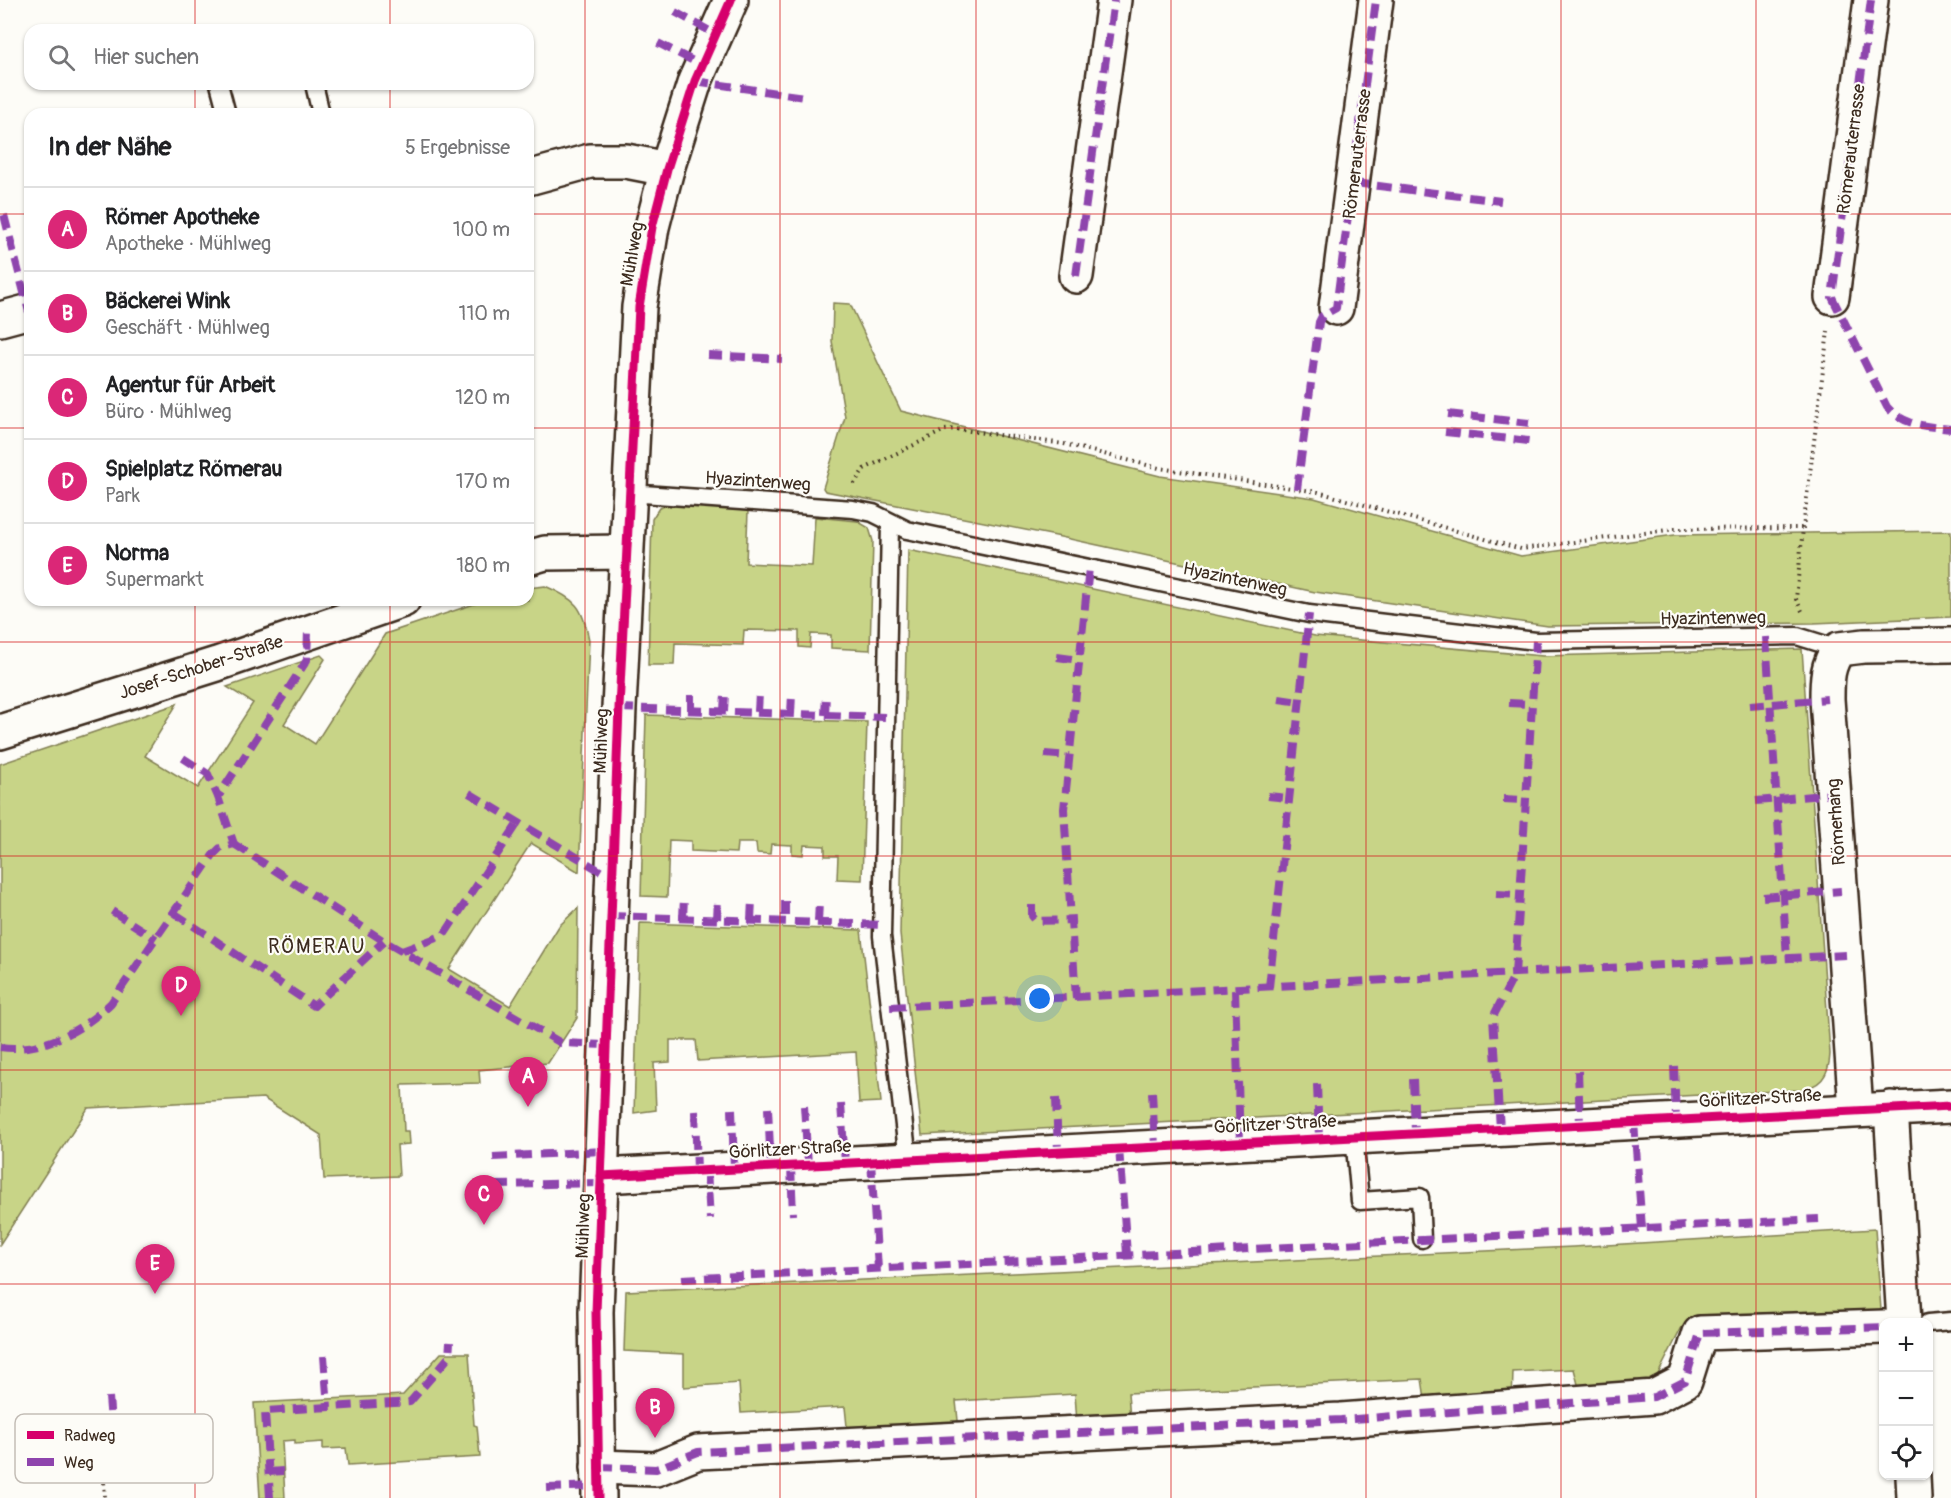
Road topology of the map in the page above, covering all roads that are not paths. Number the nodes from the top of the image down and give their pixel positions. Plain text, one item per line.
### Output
1 (731, 0) edge
2 (1114, 0) edge
3 (1376, 0) edge
4 (1871, 0) edge
5 (221, 90) edge
6 (315, 90) edge
7 (225, 108) edge
8 (320, 108) edge
9 (667, 169) junction
10 (534, 176) edge
11 (1076, 276) dead end
12 (1832, 297) road end
13 (1336, 308) dead end
14 (24, 313) edge
15 (0, 319) edge
16 (629, 494) junction
17 (890, 523) junction
18 (626, 552) junction
19 (534, 556) edge
20 (385, 606) edge
21 (1951, 645) edge
22 (1839, 650) junction
23 (0, 732) edge
24 (1951, 1106) edge
25 (1891, 1108) junction
26 (1856, 1110) junction
27 (1354, 1136) junction
28 (908, 1160) junction
29 (601, 1176) junction
30 (1422, 1239) dead end
31 (1904, 1318) edge
32 (1951, 1321) edge
33 (1933, 1323) edge
34 (1879, 1327) edge
35 (1912, 1480) edge
36 (598, 1483) edge
37 (1914, 1498) edge

1 - 9 street, Mühlweg
2 - 11 street
3 - 13 street, Römerauterrasse
4 - 12 street, Römerauterrasse
5 - 7 lane
6 - 8 lane
9 - 10 street
9 - 16 street, Mühlweg
14 - 15 street
16 - 17 lane, Hyazintenweg
16 - 18 street, Mühlweg
17 - 22 lane, Hyazintenweg
17 - 28 lane
18 - 19 street
18 - 29 street, Mühlweg
20 - 23 street, Josef-Schober-Straße
21 - 22 street
22 - 26 street, Römerhang
24 - 25 street, Görlitzer Straße
25 - 26 street, Görlitzer Straße
25 - 31 street
26 - 27 street, Görlitzer Straße
27 - 28 street, Görlitzer Straße
27 - 30 lane
28 - 29 street, Görlitzer Straße
29 - 36 street, Mühlweg
32 - 33 lane
34 - 36 street
35 - 37 street

